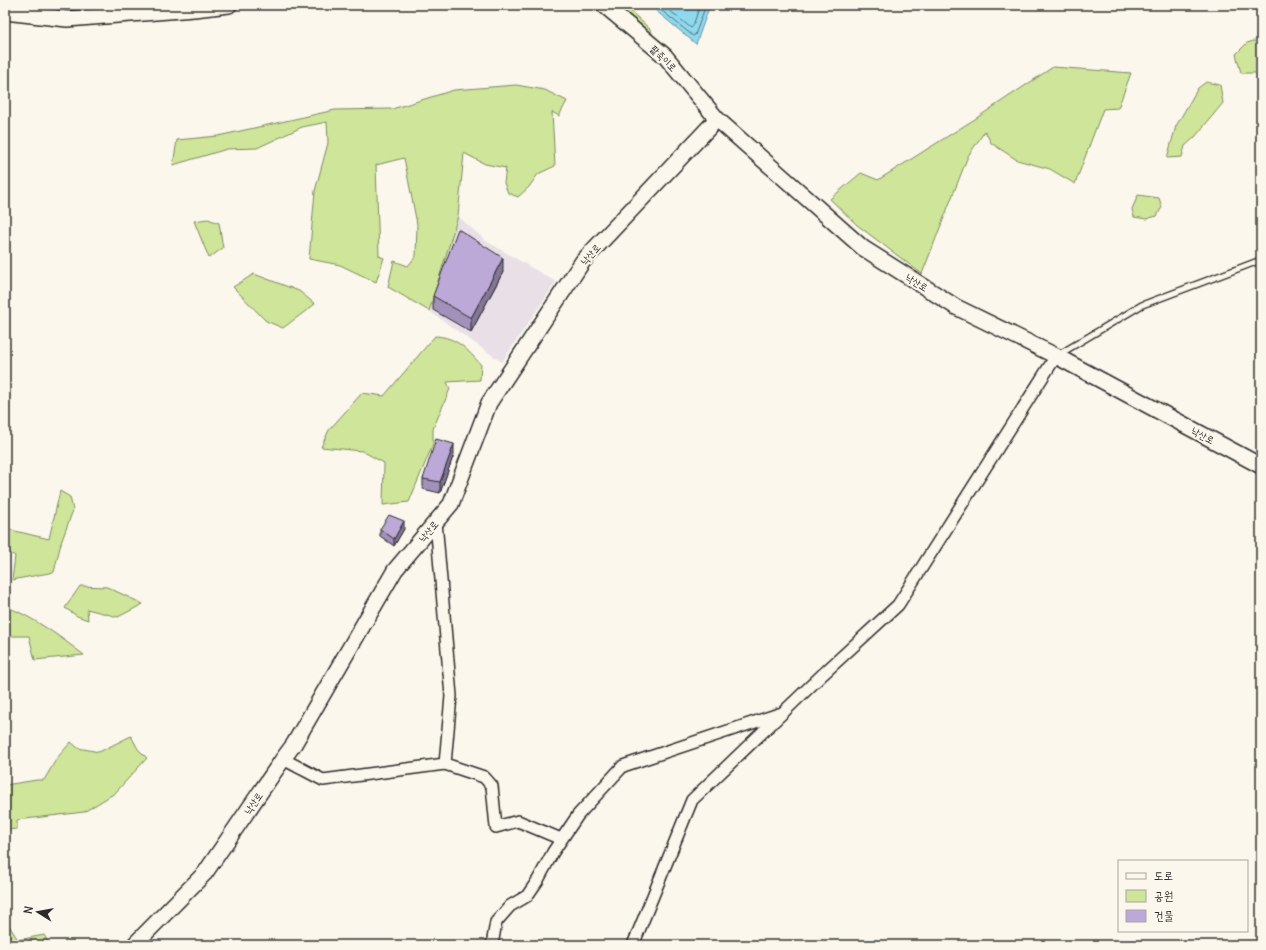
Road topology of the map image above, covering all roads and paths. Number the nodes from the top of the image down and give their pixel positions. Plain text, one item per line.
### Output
1 (229, 5) edge
2 (604, 5) edge
3 (5, 12) edge
4 (718, 119) junction
5 (1261, 260) edge
6 (1056, 356) junction
7 (1261, 466) edge
8 (436, 522) junction
9 (783, 713) junction
10 (283, 759) junction
11 (445, 764) junction
12 (561, 839) junction
13 (134, 945) edge
14 (492, 945) edge
15 (633, 945) edge

1 - 3 street
2 - 4 street, 팥죽이로
4 - 6 street, 낙산로
4 - 8 street, 낙산로
5 - 6 lane
6 - 7 street, 낙산로
6 - 9 street
8 - 10 street, 낙산로
8 - 11 street
9 - 12 street
9 - 15 street
10 - 11 street
10 - 13 street, 낙산로
11 - 12 street
12 - 14 street

